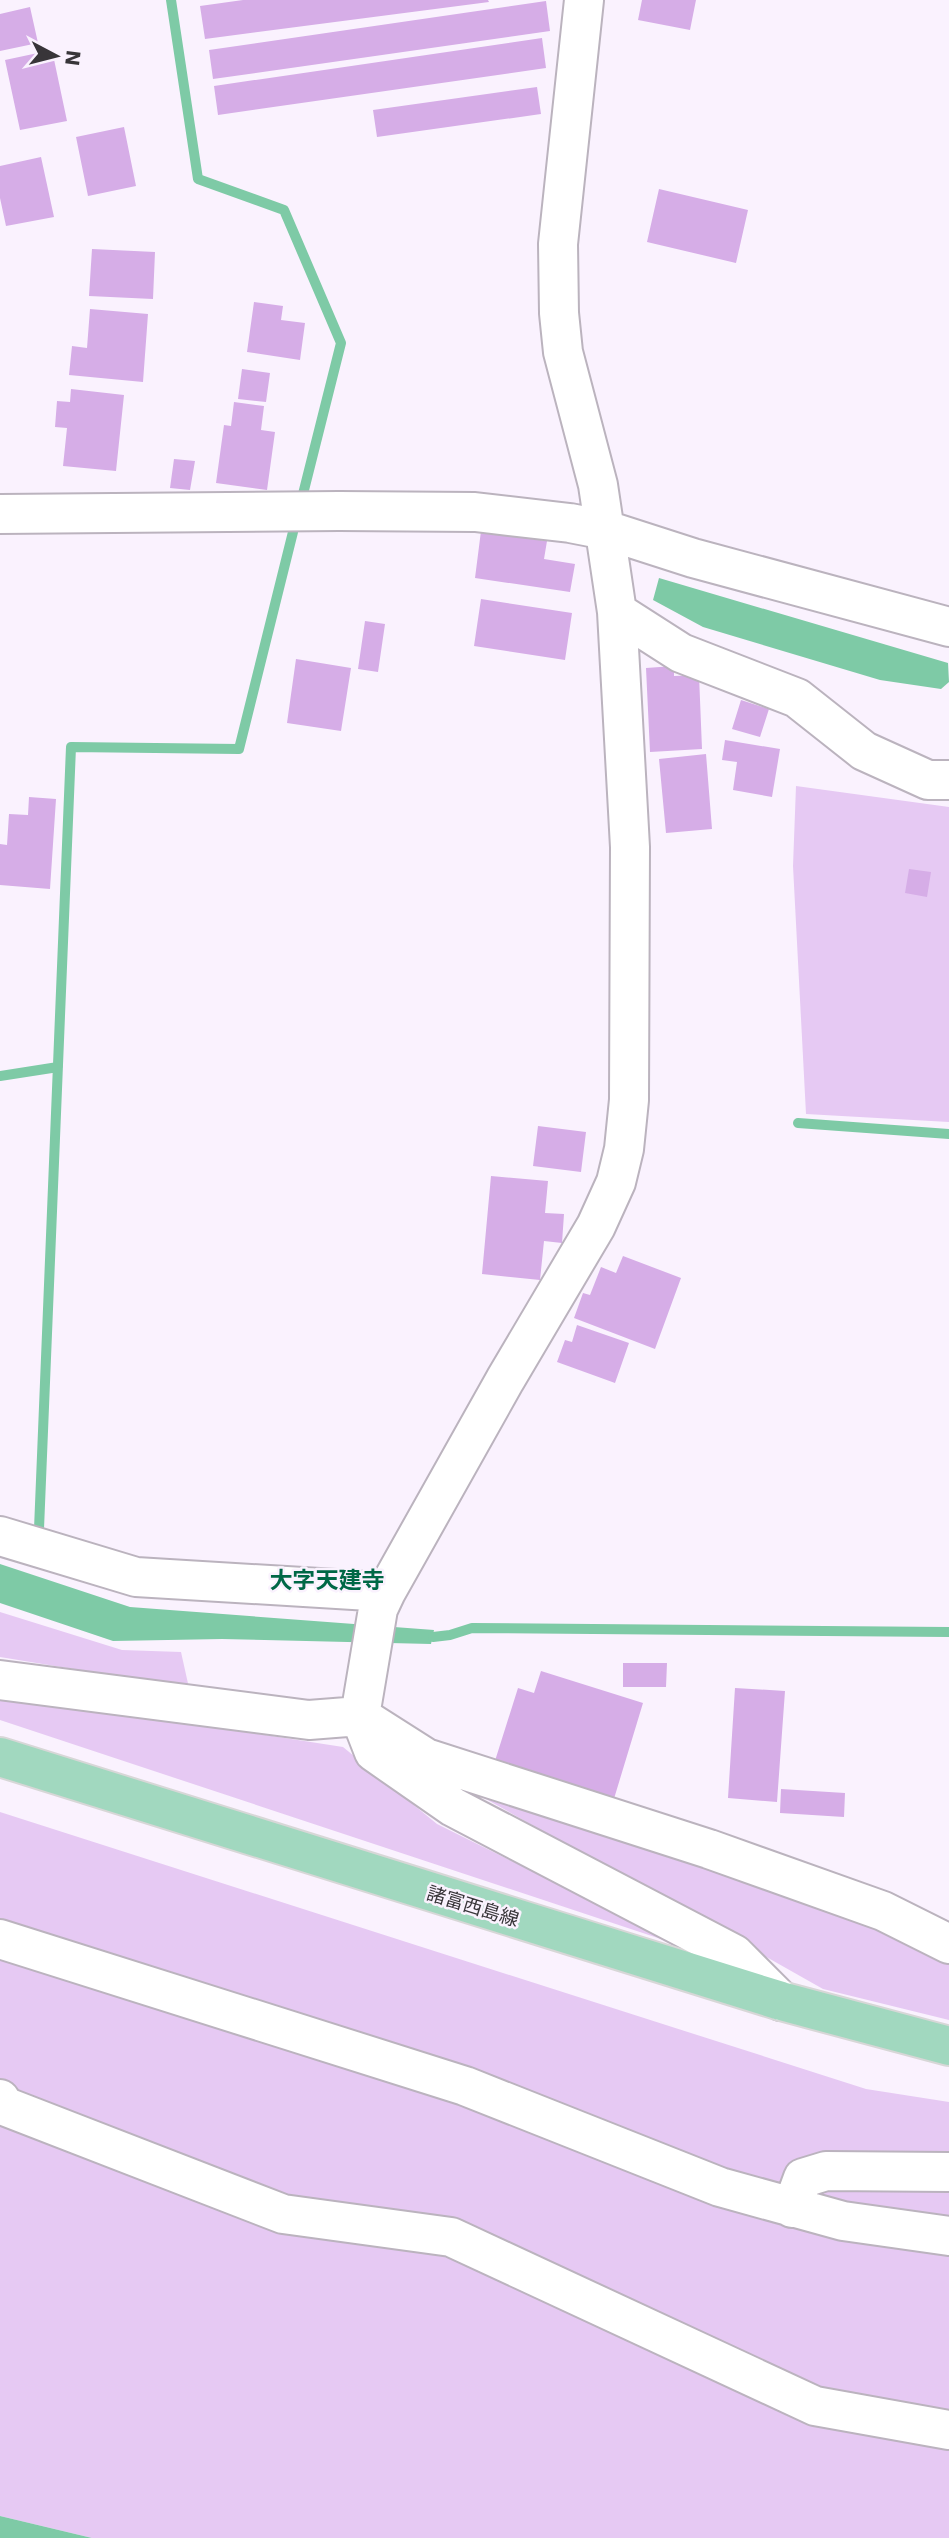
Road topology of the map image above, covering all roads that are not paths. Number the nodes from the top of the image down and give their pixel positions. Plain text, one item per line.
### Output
1 (584, 0) edge
2 (0, 514) edge
3 (606, 530) junction
4 (617, 612) junction
5 (949, 627) edge
6 (949, 780) edge
7 (0, 1536) edge
8 (382, 1601) junction
9 (0, 1680) edge
10 (359, 1716) junction
11 (0, 1757) edge
12 (0, 1939) edge
13 (949, 1944) edge
14 (781, 2001) junction
15 (949, 2046) edge
16 (0, 2099) edge
17 (949, 2172) edge
18 (792, 2208) junction
19 (949, 2236) edge
20 (949, 2430) edge

1 - 3 street
2 - 3 street
3 - 4 street
3 - 5 street
4 - 6 street
4 - 8 street
7 - 8 street
8 - 10 street
9 - 10 street
10 - 13 street
10 - 14 street
11 - 14 main road, 諸富西島線
12 - 18 street
14 - 15 main road, 諸富西島線
16 - 20 street
17 - 18 street
18 - 19 street

